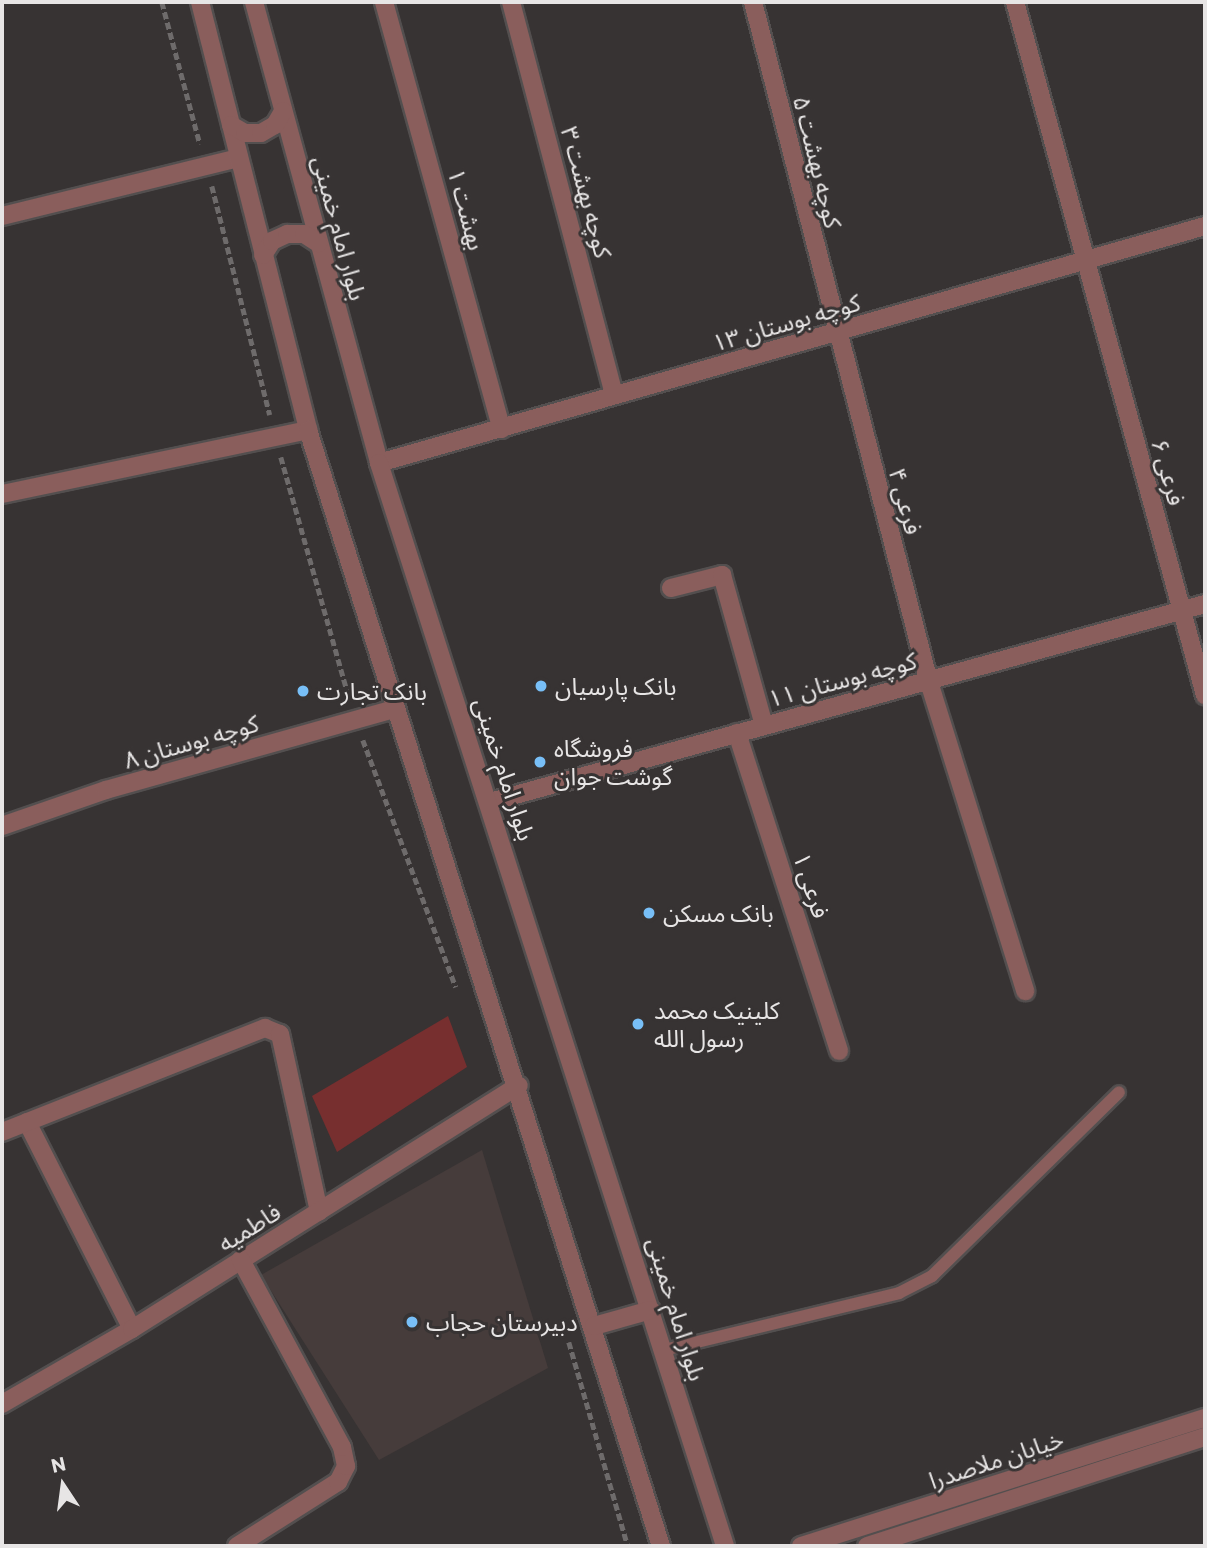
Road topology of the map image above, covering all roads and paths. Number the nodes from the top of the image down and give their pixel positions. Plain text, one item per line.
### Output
1 (162, 2) edge
2 (200, 2) edge
3 (254, 2) edge
4 (384, 2) edge
5 (511, 2) edge
6 (752, 2) edge
7 (1015, 2) edge
8 (283, 111) junction
9 (231, 125) junction
10 (239, 158) junction
11 (206, 166) junction
12 (2, 216) edge
13 (1205, 226) edge
14 (318, 243) junction
15 (264, 255) junction
16 (1086, 262) junction
17 (836, 334) junction
18 (614, 394) junction
19 (308, 429) junction
20 (502, 429) junction
21 (275, 437) junction
22 (379, 463) junction
23 (2, 494) edge
24 (671, 588) dead end
25 (1205, 604) edge
26 (1182, 610) junction
27 (929, 682) junction
28 (1205, 695) edge
29 (395, 709) junction
30 (355, 720) junction
31 (764, 725) junction
32 (737, 733) junction
33 (490, 802) junction
34 (2, 826) edge
35 (1024, 990) dead end
36 (459, 994) dead end
37 (839, 1051) dead end
38 (519, 1085) junction
39 (1119, 1092) dead end
40 (27, 1122) junction
41 (2, 1132) edge
42 (318, 1212) junction
43 (242, 1260) junction
44 (651, 1310) junction
45 (594, 1326) junction
46 (132, 1329) junction
47 (568, 1338) dead end
48 (664, 1350) junction
49 (2, 1404) edge
50 (1205, 1418) edge
51 (1205, 1437) edge
52 (237, 1546) edge
53 (628, 1546) edge
54 (662, 1546) edge
55 (725, 1546) edge
56 (801, 1546) edge
57 (867, 1546) edge

1 - 11 path
2 - 9 street
3 - 8 street, بلوار امام خمینی
4 - 20 street, بهشت ۱
5 - 18 street, کوچه بهشت ۳
6 - 17 street, کوچه بهشت ۵
7 - 16 street, فرعی ۶
8 - 9 street
8 - 14 street, بلوار امام خمینی
9 - 10 street
10 - 11 street
10 - 15 street
11 - 12 street
11 - 21 path
13 - 16 street, کوچه بوستان ۱۳
14 - 15 street
14 - 22 street, بلوار امام خمینی
15 - 19 street
16 - 17 street, کوچه بوستان ۱۳
16 - 26 street, فرعی ۶
17 - 18 street, کوچه بوستان ۱۳
17 - 27 street, فرعی ۴
18 - 20 street, کوچه بوستان ۱۳
19 - 21 street
19 - 29 street
20 - 22 street, کوچه بوستان ۱۳
21 - 23 street
21 - 30 path
22 - 33 street, بلوار امام خمینی
24 - 31 street
25 - 26 street, کوچه بوستان ۱۱
26 - 27 street, کوچه بوستان ۱۱
26 - 28 street, فرعی ۶
27 - 31 street, کوچه بوستان ۱۱
27 - 35 street, فرعی ۴
29 - 30 street, کوچه بوستان ۸
29 - 38 street
30 - 34 street, کوچه بوستان ۸
30 - 36 path
31 - 32 street, کوچه بوستان ۱۱
32 - 33 street, کوچه بوستان ۱۱
32 - 37 street, فرعی ۱
33 - 44 street, بلوار امام خمینی
38 - 42 street, فاطمیه
38 - 45 street
39 - 48 lane
40 - 41 street
40 - 42 street
40 - 46 street
42 - 43 street, فاطمیه
43 - 46 street, فاطمیه
43 - 52 street
44 - 45 street
44 - 48 street, بلوار امام خمینی
45 - 54 street
46 - 49 street, فاطمیه
47 - 53 path
48 - 55 street, بلوار امام خمینی
50 - 56 street, خیابان ملاصدرا
51 - 57 street, خیابان ملاصدرا

